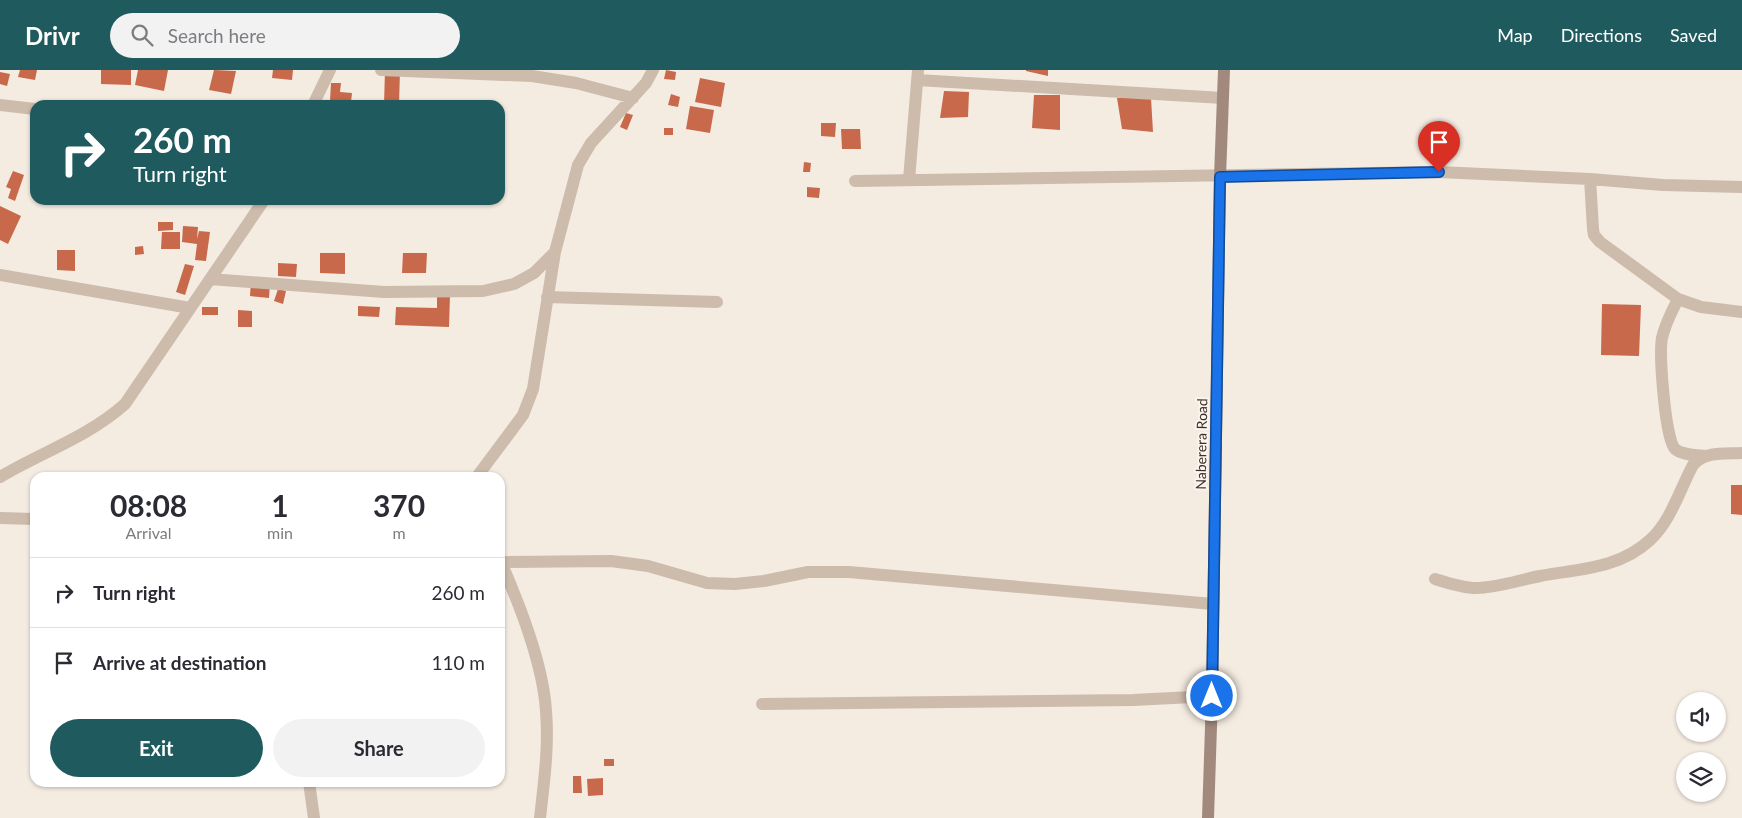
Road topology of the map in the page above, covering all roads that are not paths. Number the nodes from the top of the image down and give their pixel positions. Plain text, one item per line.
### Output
1 (330, 70) edge
2 (381, 70) edge
3 (653, 70) edge
4 (1224, 70) edge
5 (918, 75) edge
6 (633, 98) junction
7 (1224, 98) junction
8 (315, 100) edge
9 (0, 105) edge
10 (30, 108) edge
11 (1220, 177) junction
12 (1590, 179) junction
13 (909, 180) junction
14 (855, 181) dead end
15 (1742, 187) edge
16 (261, 205) edge
17 (555, 252) junction
18 (0, 276) edge
19 (210, 279) junction
20 (547, 297) junction
21 (1678, 299) junction
22 (717, 302) dead end
23 (190, 308) junction
24 (1742, 312) edge
25 (1742, 453) edge
26 (1705, 456) junction
27 (480, 472) edge
28 (0, 477) edge
29 (0, 518) edge
30 (30, 519) edge
31 (505, 562) edge
32 (505, 571) edge
33 (1435, 579) dead end
34 (1213, 604) junction
35 (1212, 696) junction
36 (762, 704) dead end
37 (310, 787) edge
38 (314, 818) edge
39 (540, 818) edge
40 (1208, 818) edge

1 - 8 street
2 - 6 street
3 - 6 street
4 - 7 street, Naberera Road
5 - 7 street
5 - 13 street
6 - 17 street
7 - 11 street, Naberera Road
9 - 10 street
11 - 12 street
11 - 13 street
11 - 34 street, Naberera Road
12 - 15 street
12 - 21 street
13 - 14 street
16 - 19 street
17 - 19 street
17 - 20 street
18 - 23 street
19 - 23 street
20 - 22 street
20 - 27 street
21 - 24 street
21 - 26 street
23 - 28 street
25 - 26 street
26 - 33 street
29 - 30 street
31 - 34 street
32 - 39 street
34 - 35 street, Naberera Road
35 - 36 street
35 - 40 street, Naberera Road
37 - 38 street

